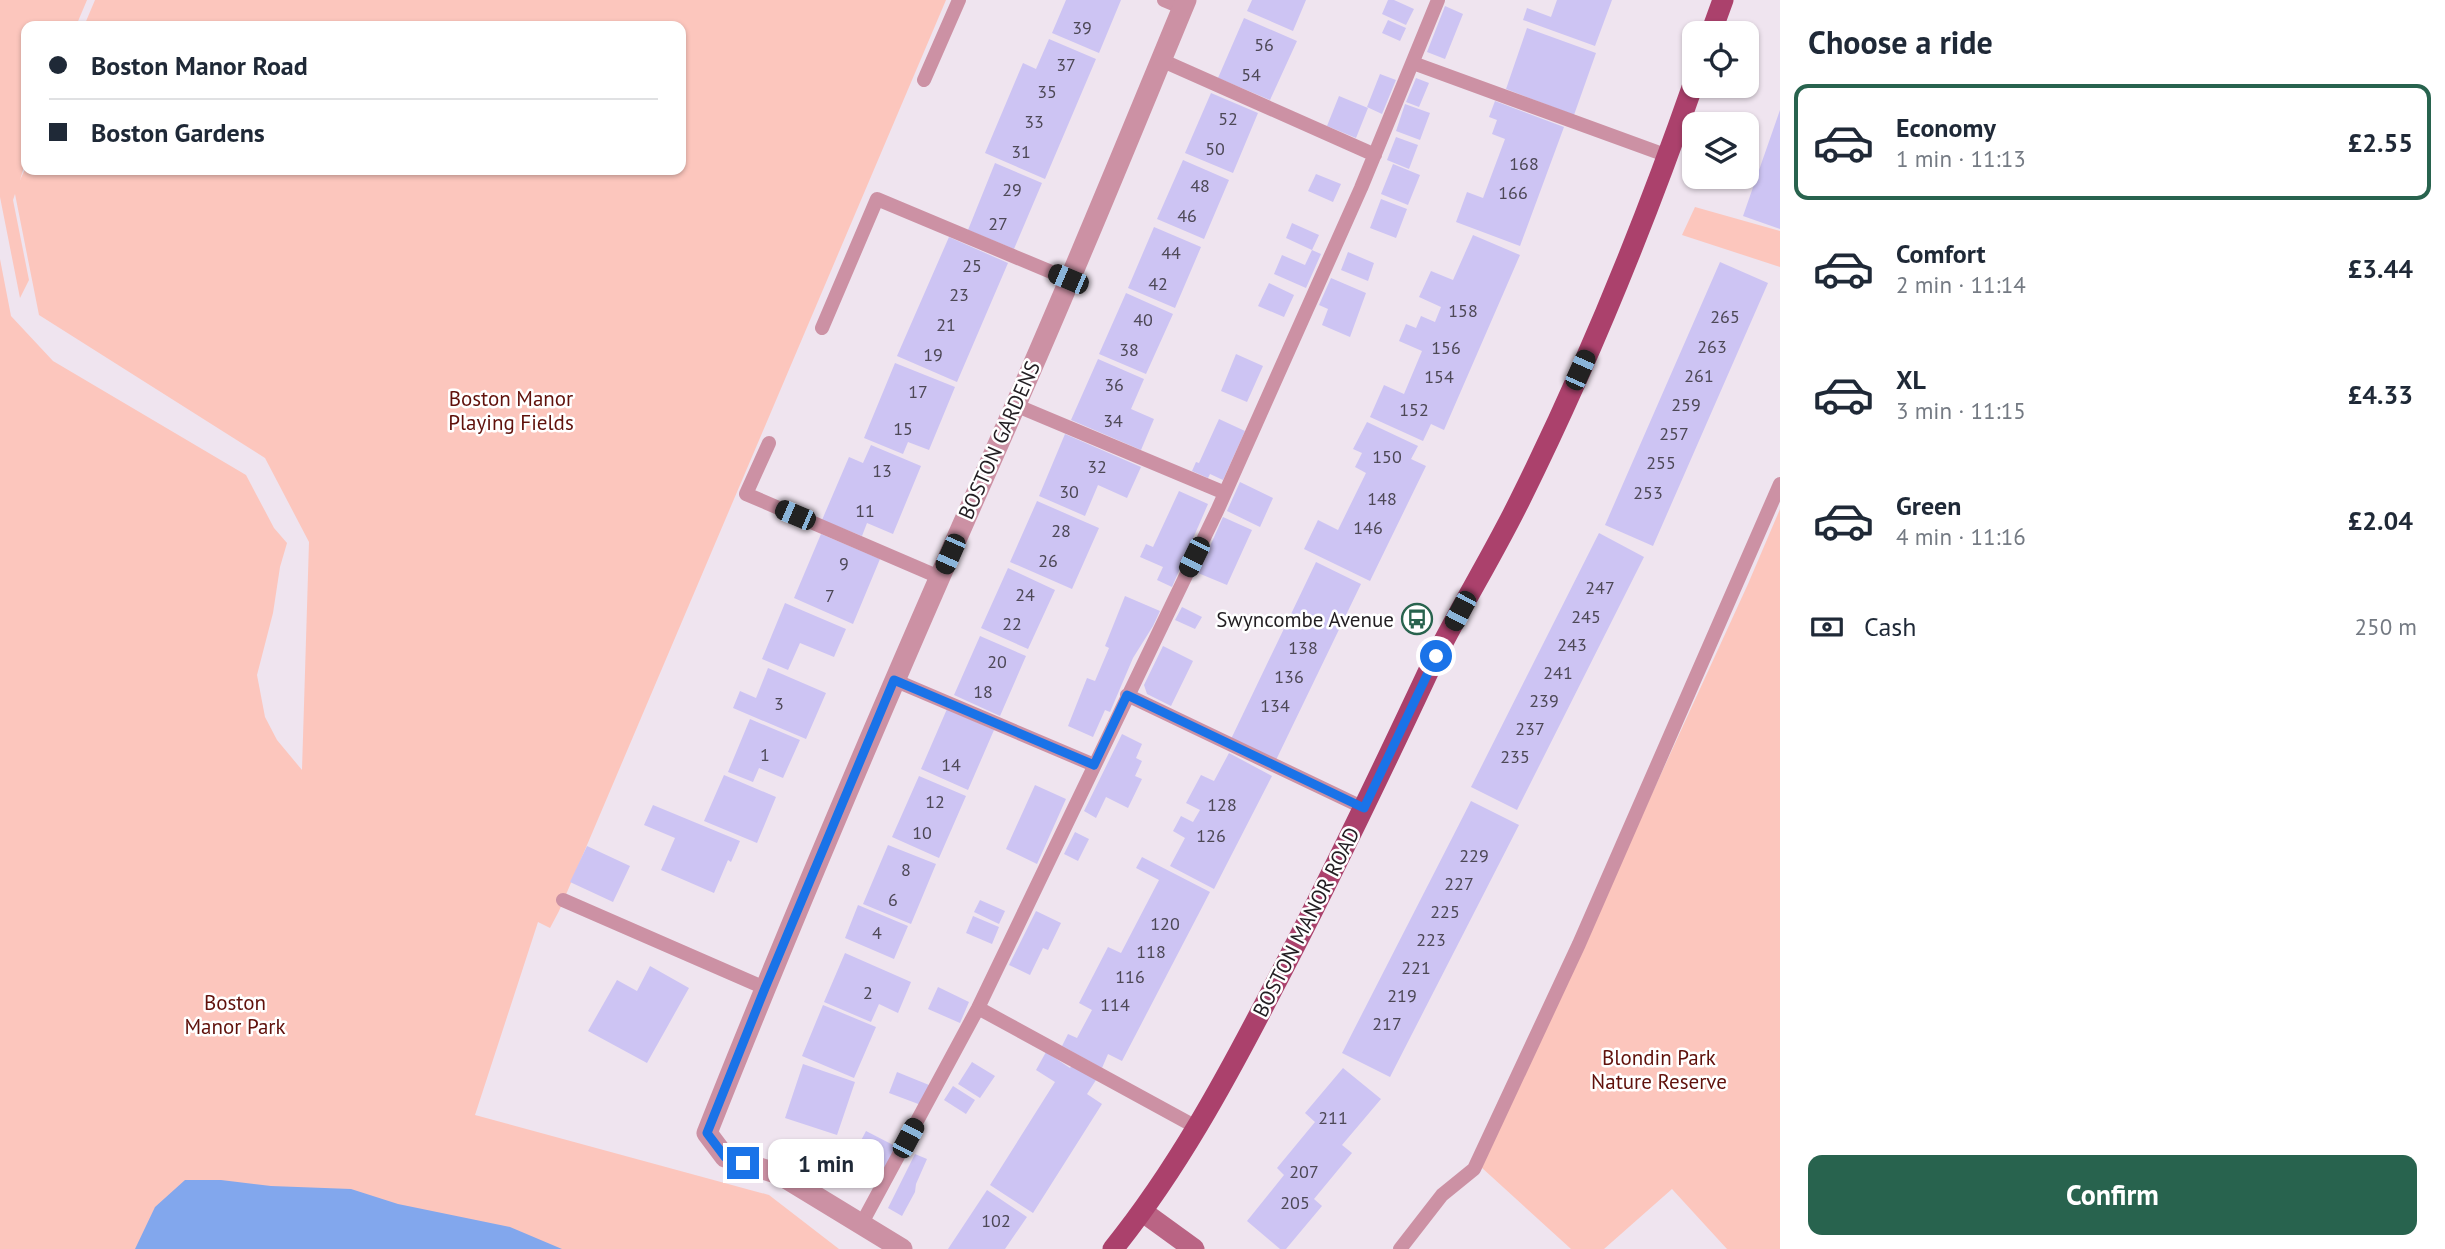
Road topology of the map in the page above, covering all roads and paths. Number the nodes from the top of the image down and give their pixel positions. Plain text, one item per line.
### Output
1 (959, 0) edge
2 (1438, 0) edge
3 (1723, 0) edge
4 (1178, 3) edge
5 (1715, 21) edge
6 (1161, 60) junction
7 (1413, 63) junction
8 (923, 80) dead end
9 (1688, 98) edge
10 (1375, 155) junction
11 (1668, 156) junction
12 (1068, 279) junction
13 (822, 328) dead end
14 (1015, 405) junction
15 (769, 443) dead end
16 (1780, 484) edge
17 (1225, 493) junction
18 (939, 577) junction
19 (894, 680) junction
20 (1127, 695) junction
21 (1094, 765) junction
22 (1364, 808) junction
23 (563, 900) dead end
24 (765, 988) junction
25 (978, 1008) junction
26 (1196, 1127) junction
27 (1143, 1212) junction
28 (862, 1223) junction
29 (902, 1249) edge
30 (1113, 1249) edge
31 (1194, 1249) edge
32 (1400, 1249) edge

1 - 8 lane
2 - 7 lane
3 - 5 main road
4 - 6 street, BOSTON GARDENS
6 - 10 lane
6 - 12 street, BOSTON GARDENS
7 - 10 lane
7 - 11 lane
9 - 11 main road, BOSTON MANOR ROAD
10 - 17 lane
11 - 22 main road, BOSTON MANOR ROAD
12 - 13 lane
12 - 14 street, BOSTON GARDENS
14 - 17 lane
14 - 18 street, BOSTON GARDENS
15 - 18 lane
16 - 32 lane
17 - 20 lane
18 - 19 street, BOSTON GARDENS
19 - 21 lane
19 - 24 street, BOSTON GARDENS
20 - 21 lane
20 - 22 lane
21 - 25 lane
22 - 26 main road, BOSTON MANOR ROAD
23 - 24 lane
24 - 28 street, BOSTON GARDENS
25 - 26 lane
25 - 28 lane
26 - 27 main road, BOSTON MANOR ROAD
27 - 30 main road, BOSTON MANOR ROAD
27 - 31 street
28 - 29 street, BOSTON GARDENS

